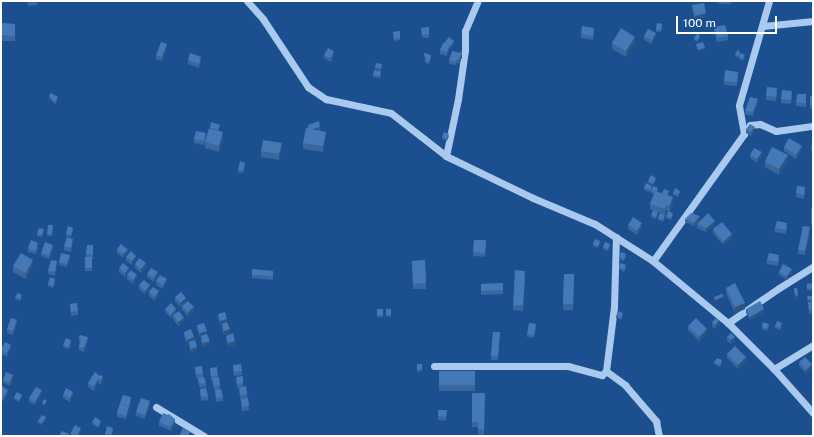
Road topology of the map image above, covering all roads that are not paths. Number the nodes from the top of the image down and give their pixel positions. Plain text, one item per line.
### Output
1 (247, 1) edge
2 (478, 1) edge
3 (769, 1) edge
4 (813, 21) edge
5 (763, 26) junction
6 (813, 126) edge
7 (744, 134) junction
8 (446, 156) junction
9 (616, 237) junction
10 (653, 261) junction
11 (813, 267) edge
12 (728, 323) junction
13 (813, 345) edge
14 (434, 366) dead end
15 (774, 369) junction
16 (606, 371) junction
17 (156, 407) dead end
18 (813, 413) edge
19 (204, 436) edge
20 (659, 436) edge

1 - 8 street
2 - 8 street
3 - 5 street
4 - 5 street
5 - 7 street
6 - 7 street
7 - 10 street
8 - 9 street
9 - 10 street
9 - 16 street
10 - 12 street
11 - 12 street
12 - 15 street
13 - 15 street
14 - 16 street
15 - 18 street
16 - 20 street
17 - 19 street

